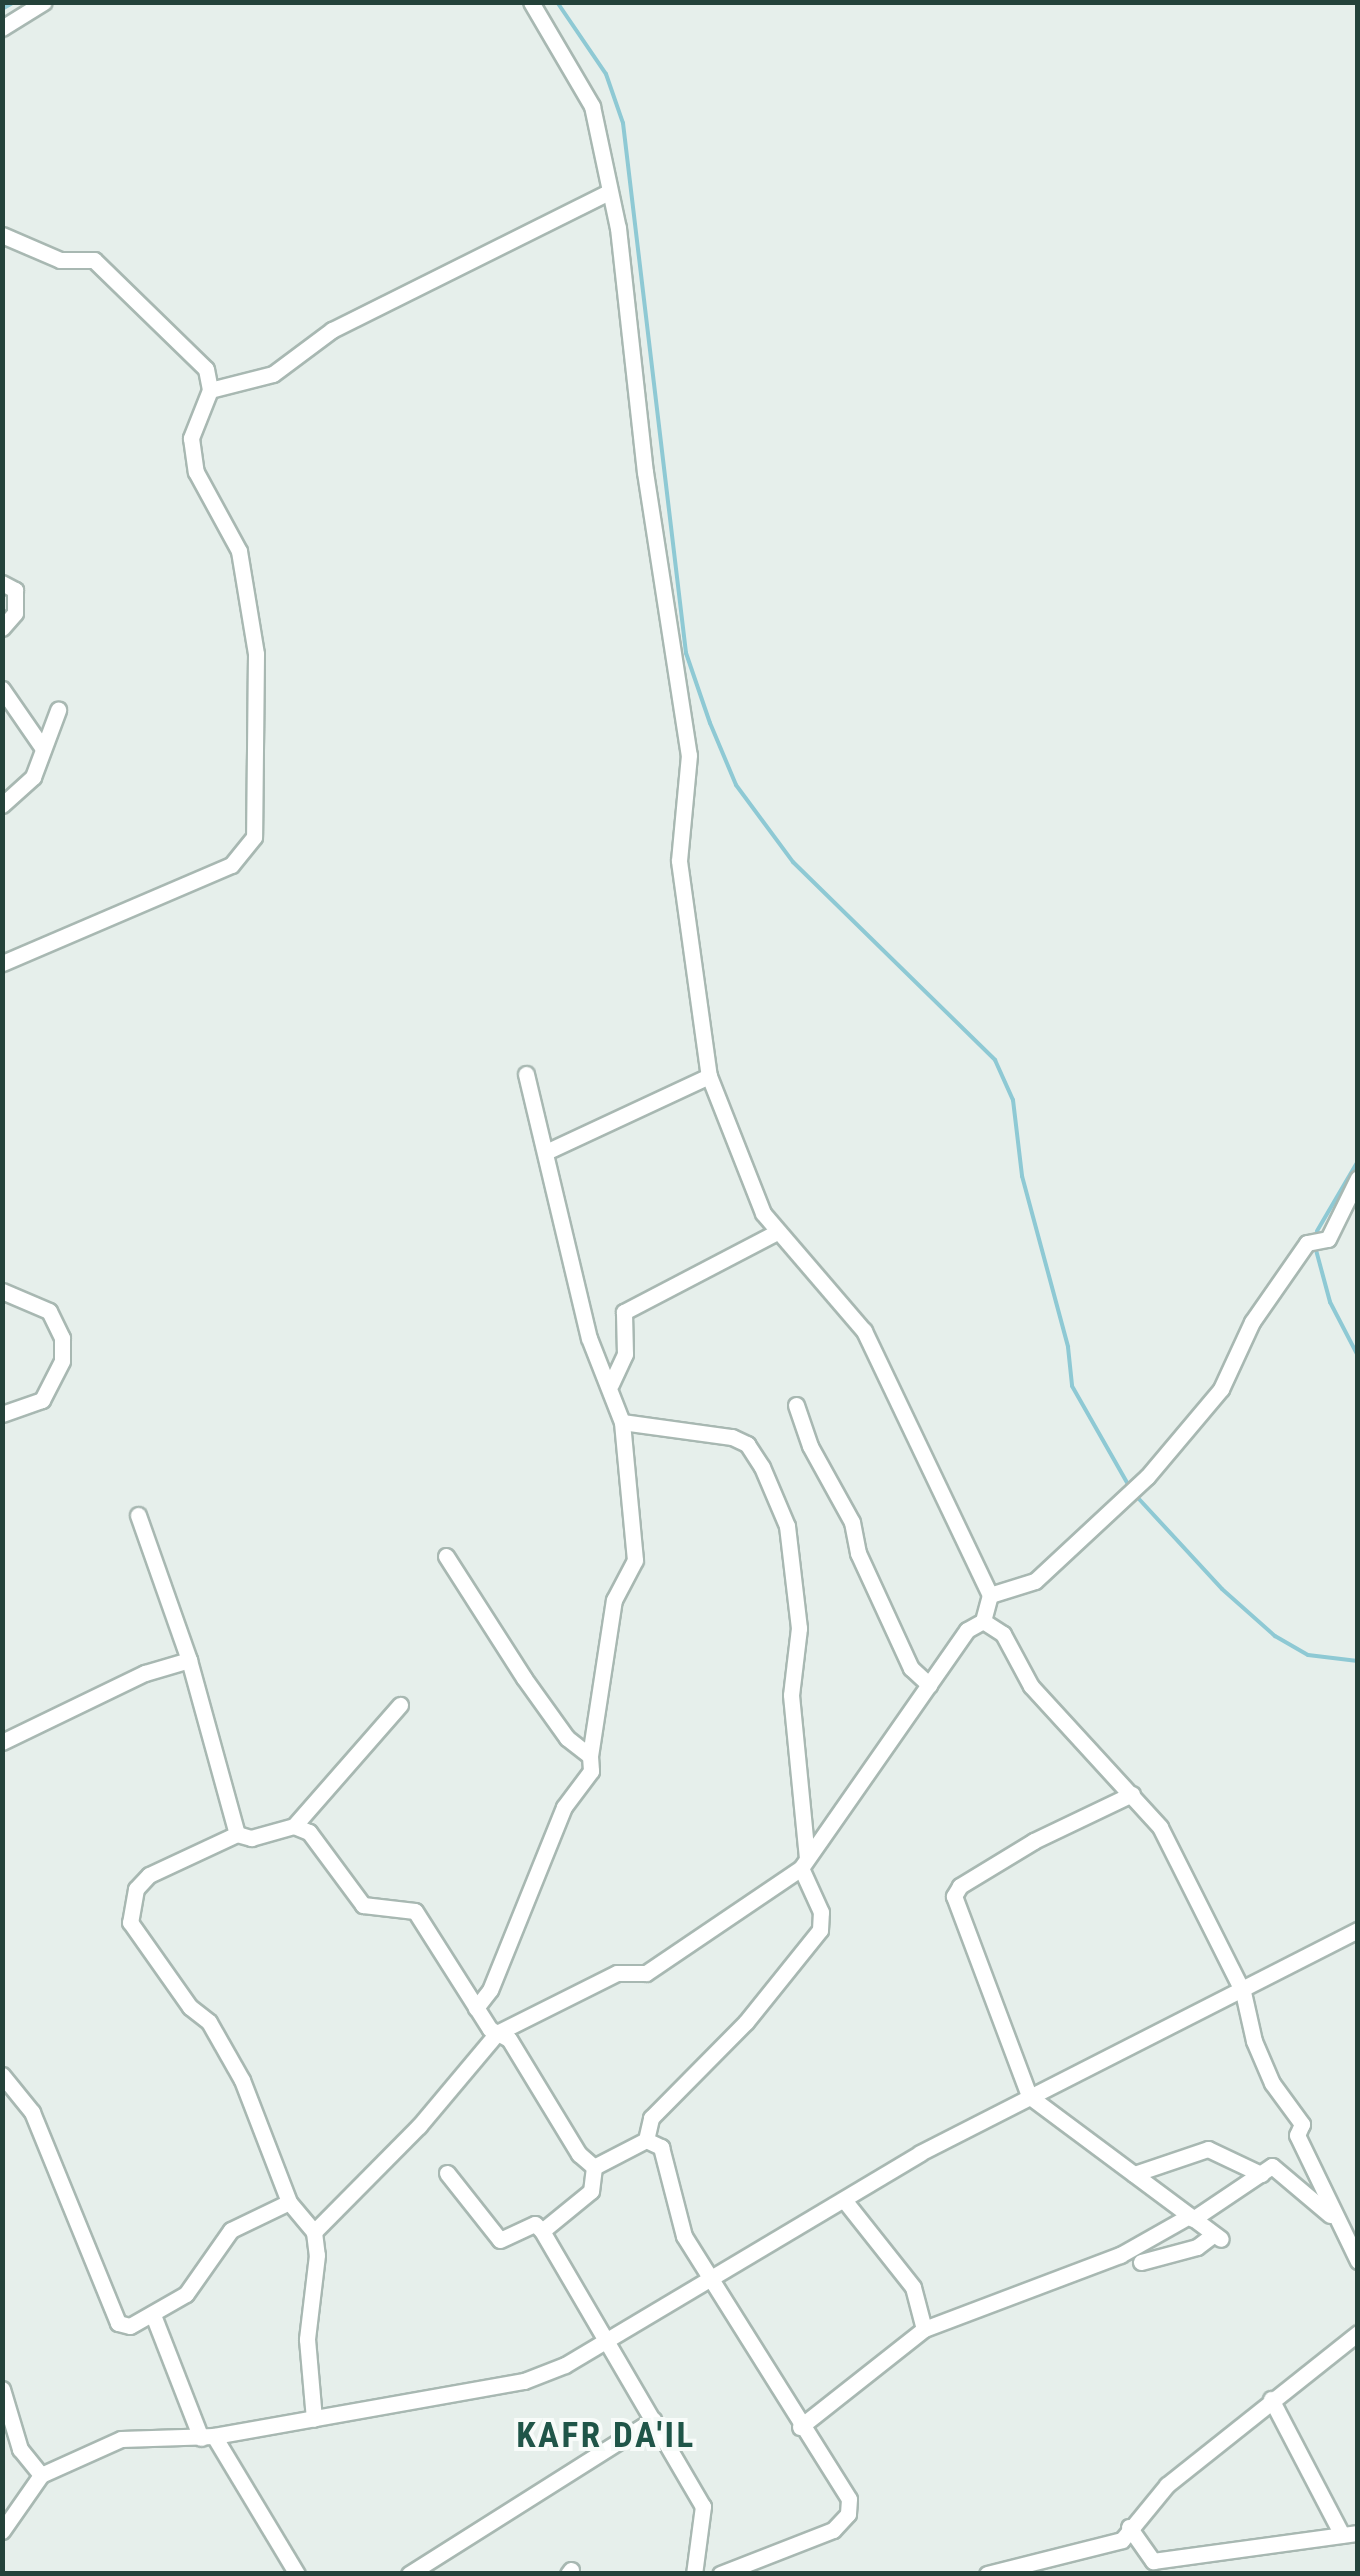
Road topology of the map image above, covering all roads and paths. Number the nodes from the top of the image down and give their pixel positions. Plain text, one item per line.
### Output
1 (44, 2) edge
2 (531, 2) edge
3 (2, 28) edge
4 (609, 192) junction
5 (2, 235) edge
6 (210, 390) junction
7 (2, 583) edge
8 (2, 628) edge
9 (2, 689) edge
10 (58, 710) dead end
11 (42, 747) junction
12 (2, 806) edge
13 (2, 962) edge
14 (526, 1074) dead end
15 (710, 1076) junction
16 (546, 1152) junction
17 (1358, 1178) edge
18 (777, 1232) junction
19 (2, 1292) edge
20 (611, 1384) junction
21 (796, 1406) dead end
22 (2, 1414) edge
23 (622, 1422) junction
24 (138, 1515) dead end
25 (446, 1556) dead end
26 (990, 1595) junction
27 (983, 1621) junction
28 (189, 1660) junction
29 (929, 1685) junction
30 (400, 1705) dead end
31 (2, 1742) edge
32 (590, 1756) junction
33 (1132, 1794) junction
34 (294, 1826) junction
35 (237, 1834) junction
36 (804, 1863) junction
37 (1356, 1937) edge
38 (1243, 1992) junction
39 (476, 2008) junction
40 (497, 2033) junction
41 (2, 2075) edge
42 (1029, 2096) junction
43 (646, 2140) junction
44 (594, 2167) junction
45 (447, 2173) dead end
46 (1134, 2174) junction
47 (1261, 2174) junction
48 (844, 2200) junction
49 (289, 2202) junction
50 (1191, 2217) junction
51 (1335, 2220) junction
52 (542, 2230) junction
53 (314, 2232) junction
54 (1358, 2261) edge
55 (1141, 2262) dead end
56 (710, 2281) junction
57 (153, 2315) junction
58 (924, 2329) junction
59 (1358, 2333) edge
60 (608, 2342) junction
61 (2, 2389) edge
62 (1271, 2399) junction
63 (314, 2418) junction
64 (653, 2420) junction
65 (800, 2428) junction
66 (207, 2437) junction
67 (41, 2475) junction
68 (1129, 2527) junction
69 (2, 2531) edge
70 (1350, 2534) edge
71 (297, 2574) edge
72 (408, 2574) edge
73 (694, 2574) edge
74 (720, 2574) edge
75 (987, 2574) edge

1 - 3 street
2 - 4 street
4 - 6 street
4 - 15 street
5 - 6 street
6 - 13 street
7 - 8 street
9 - 11 street
10 - 11 street
11 - 12 street
14 - 16 street
15 - 16 street
15 - 18 street
16 - 20 street
17 - 26 street
18 - 20 street
18 - 26 street
19 - 22 street
20 - 23 street
21 - 29 street
23 - 32 street
23 - 36 street
24 - 28 street
25 - 32 street
26 - 27 street
27 - 29 street
27 - 33 street
28 - 31 street
28 - 35 street
29 - 36 street
30 - 34 street
32 - 39 street
33 - 38 street
33 - 42 street
34 - 35 street
34 - 39 street
35 - 49 street
36 - 40 street
36 - 43 street
37 - 38 street
38 - 42 street
38 - 51 street
39 - 40 street
40 - 44 street
40 - 53 street
41 - 57 street
42 - 46 street
42 - 48 street
43 - 44 street
43 - 56 street
44 - 52 street
45 - 52 street
46 - 47 street
46 - 50 street
47 - 50 street
47 - 51 street
48 - 56 street
48 - 58 street
49 - 53 street
49 - 57 street
50 - 55 street
50 - 58 street
51 - 54 street
52 - 60 street
53 - 63 street
56 - 60 street
56 - 65 street
57 - 66 street
58 - 65 street
59 - 62 street
60 - 63 street
60 - 64 street
61 - 67 street
62 - 68 street
62 - 70 street
63 - 66 street
64 - 72 street
64 - 73 street
65 - 74 street
66 - 67 street
66 - 71 street
67 - 69 street
68 - 70 street
68 - 75 street

